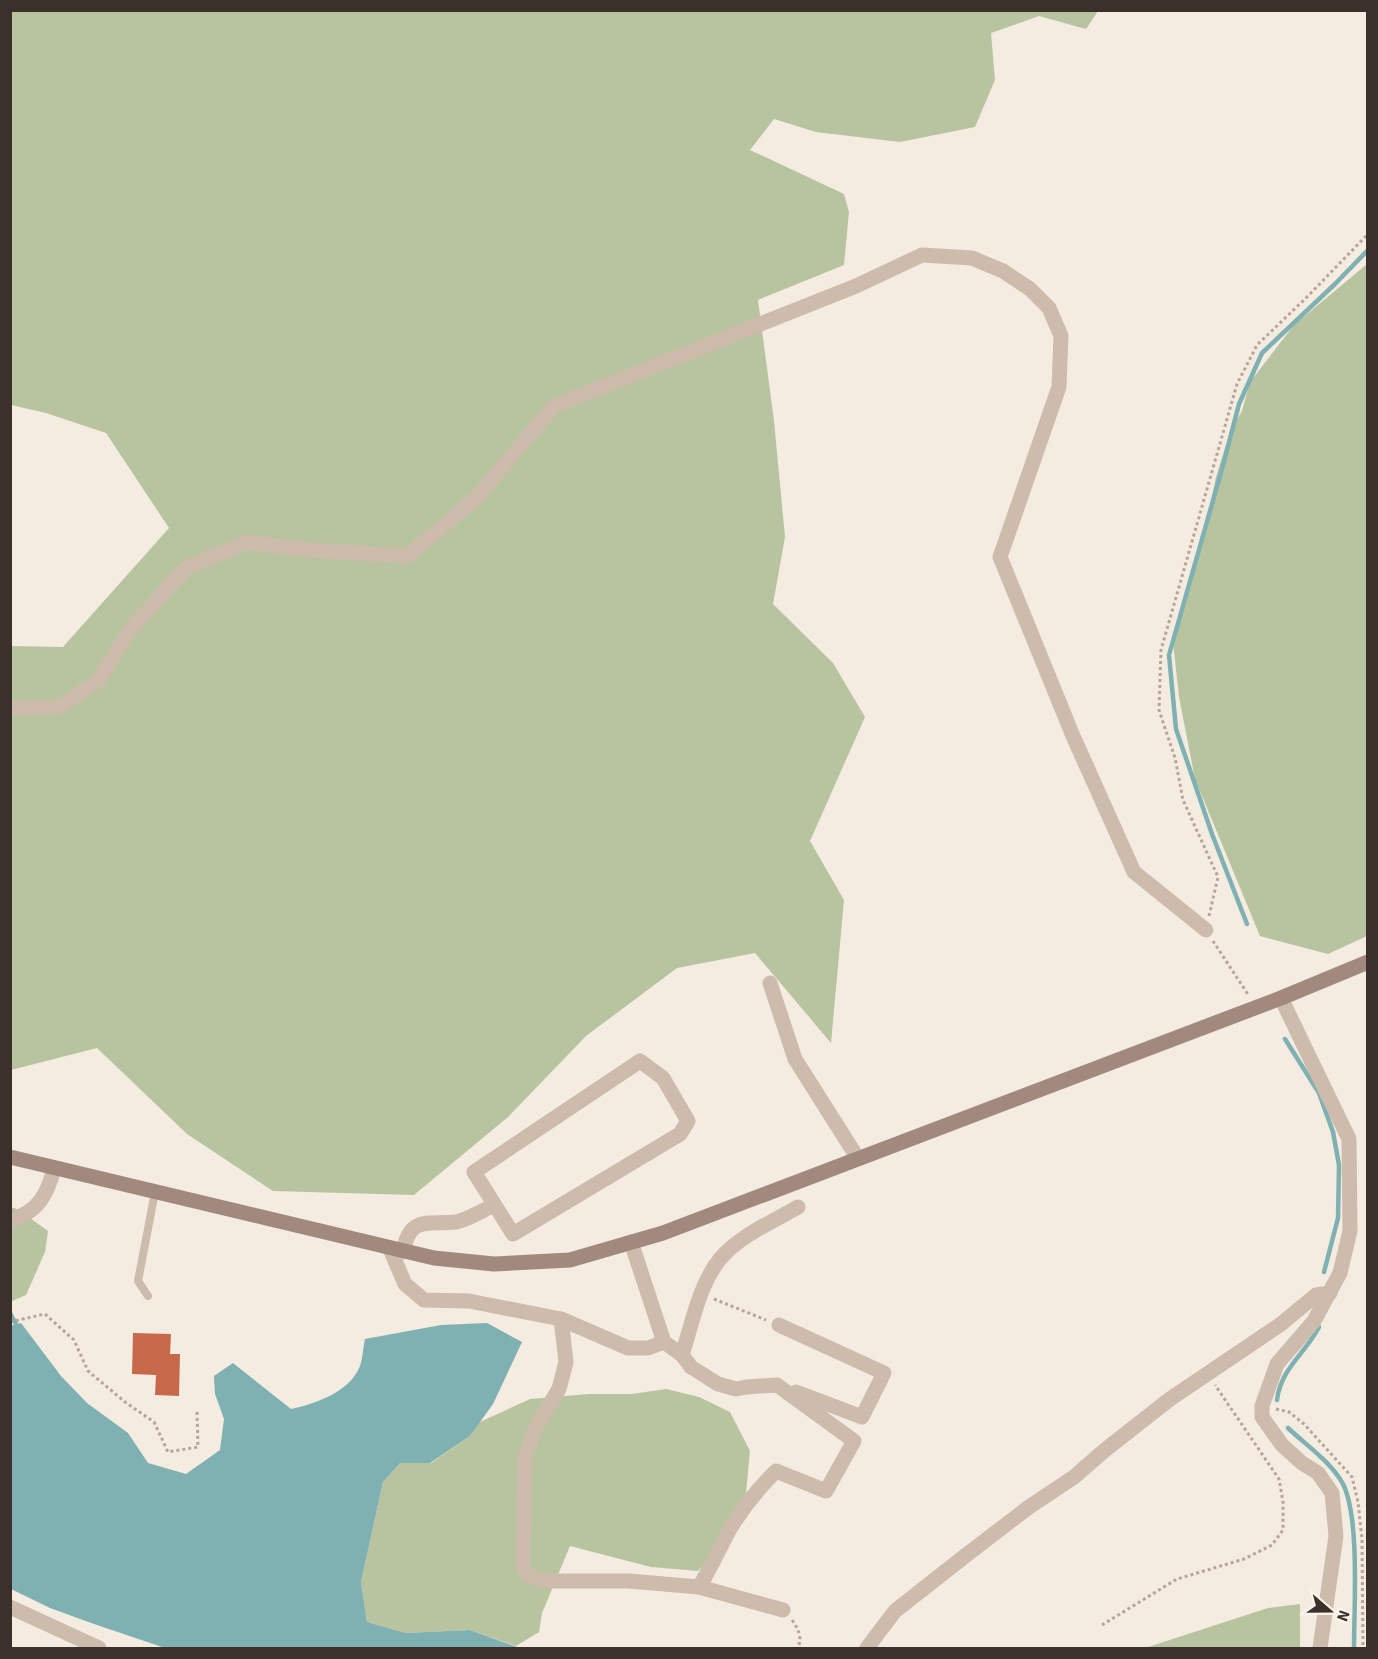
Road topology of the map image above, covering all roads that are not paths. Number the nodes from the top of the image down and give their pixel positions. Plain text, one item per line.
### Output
1 (10, 708) edge
2 (1206, 930) road end
3 (1368, 962) edge
4 (770, 983) dead end
5 (1281, 998) junction
6 (10, 1157) edge
7 (857, 1157) junction
8 (54, 1168) junction
9 (155, 1192) junction
10 (494, 1205) junction
11 (798, 1207) dead end
12 (10, 1220) edge
13 (631, 1242) junction
14 (396, 1250) junction
15 (1330, 1293) junction
16 (148, 1296) dead end
17 (561, 1319) junction
18 (779, 1325) road end
19 (664, 1342) junction
20 (682, 1355) junction
21 (777, 1385) junction
22 (699, 1587) junction
23 (10, 1607) edge
24 (783, 1611) road end
25 (99, 1648) edge
26 (867, 1648) edge
27 (1320, 1648) edge

1 - 2 street
3 - 5 street
4 - 7 street
5 - 7 street
5 - 15 street
6 - 8 street
7 - 13 street
8 - 9 street
8 - 12 street
9 - 14 street
9 - 16 lane
10 - 10 street
10 - 14 street
11 - 20 street
13 - 14 street
13 - 19 street
14 - 17 street
15 - 26 street
15 - 27 street
17 - 19 street
17 - 22 street
18 - 21 street
19 - 20 street
20 - 21 street
21 - 22 street
22 - 24 street
23 - 25 street

